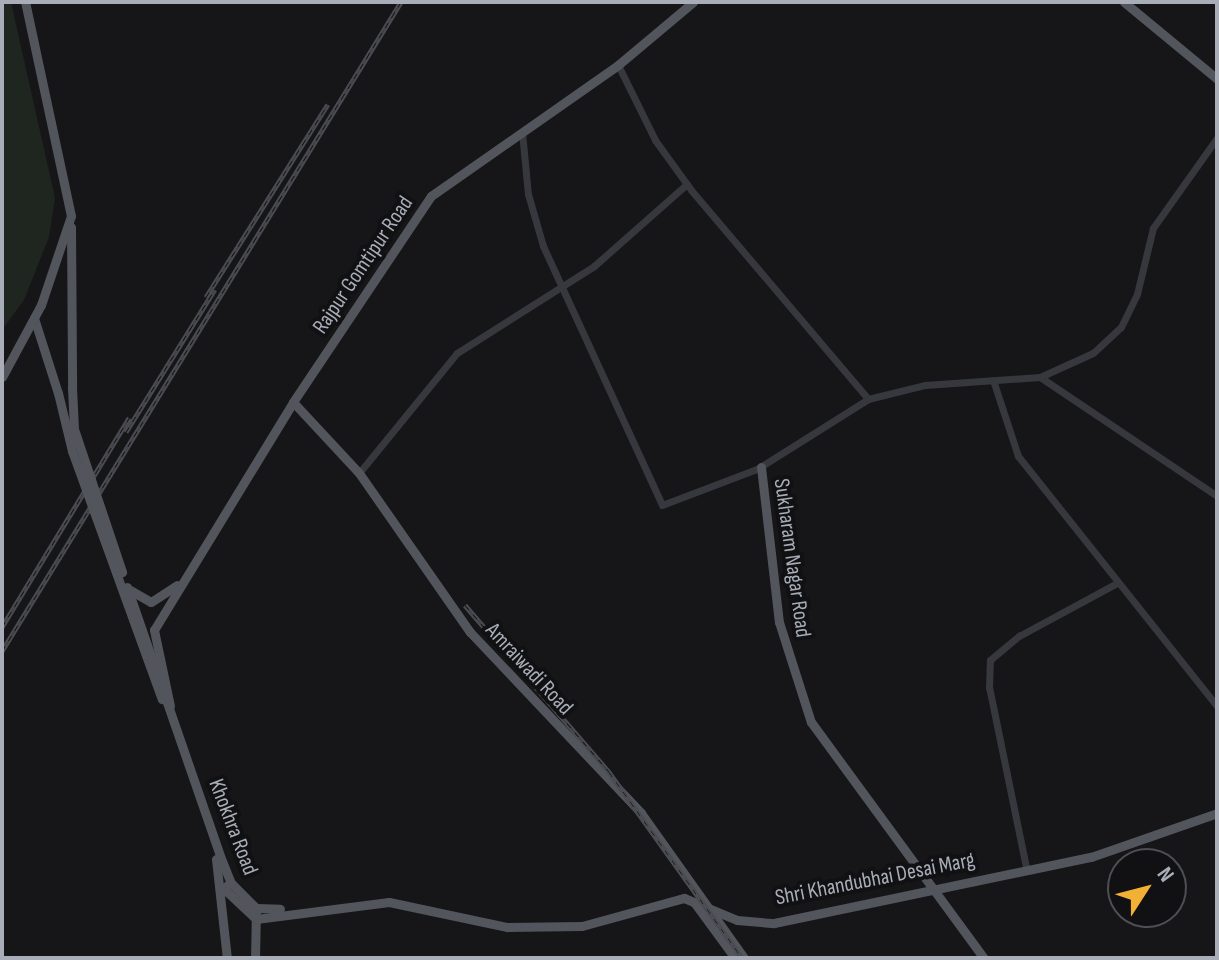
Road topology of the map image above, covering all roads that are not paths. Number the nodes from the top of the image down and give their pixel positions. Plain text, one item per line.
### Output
1 (22, 2) edge
2 (693, 2) edge
3 (1127, 2) edge
4 (618, 65) junction
5 (1217, 76) edge
6 (522, 132) junction
7 (1217, 138) edge
8 (687, 184) junction
9 (66, 199) junction
10 (71, 216) junction
11 (64, 233) junction
12 (71, 245) junction
13 (560, 291) junction
14 (34, 314) junction
15 (43, 347) junction
16 (19, 348) junction
17 (2, 369) edge
18 (2, 377) edge
19 (1040, 377) junction
20 (994, 383) junction
21 (868, 399) junction
22 (293, 402) junction
23 (761, 467) junction
24 (359, 473) junction
25 (1217, 496) edge
26 (205, 550) junction
27 (1115, 584) junction
28 (127, 587) junction
29 (168, 706) junction
30 (1217, 706) edge
31 (1217, 811) edge
32 (1026, 867) junction
33 (227, 885) junction
34 (930, 888) junction
35 (695, 899) junction
36 (663, 900) junction
37 (256, 913) junction
38 (275, 915) junction
39 (258, 934) junction
40 (227, 958) edge
41 (255, 958) edge
42 (735, 958) edge
43 (744, 958) edge
44 (984, 958) edge

1 - 9 main road
2 - 4 main road, Rajpur Gomtipur Road
3 - 5 main road
4 - 6 main road, Rajpur Gomtipur Road
4 - 8 street
6 - 13 street, Sukharam Nagar Road
6 - 22 main road, Rajpur Gomtipur Road
7 - 19 street
8 - 13 street
8 - 21 street
9 - 10 main road
9 - 11 main road
10 - 11 main road
10 - 12 main road
11 - 12 main road
11 - 14 main road
12 - 28 main road, bridge
13 - 23 street, Sukharam Nagar Road
13 - 24 street
14 - 15 main road
14 - 16 main road
14 - 17 main road
15 - 16 main road
15 - 29 main road, bridge
16 - 18 main road
19 - 20 street
19 - 25 street
20 - 21 street
20 - 27 street
21 - 23 street
22 - 24 main road, Amraiwadi Road
22 - 26 main road, Rajpur Gomtipur Road
23 - 34 main road, Sukharam Nagar Road
24 - 35 main road, Amraiwadi Road
26 - 28 main road
26 - 29 main road
27 - 30 street
27 - 32 street
28 - 29 main road, bridge
29 - 33 main road, Khokhra Road
31 - 32 main road, Shri Khandubhai Desai Marg
31 - 34 main road, Shri Khandubhai Desai Marg
32 - 34 main road, Shri Khandubhai Desai Marg
33 - 37 main road
33 - 40 main road, Khokhra Road
34 - 35 main road, Shri Khandubhai Desai Marg
34 - 44 main road, Sukharam Nagar Road
35 - 36 main road, Shri Khandubhai Desai Marg
35 - 42 main road
35 - 43 main road
36 - 37 main road, Shri Khandubhai Desai Marg
36 - 38 main road, Shri Khandubhai Desai Marg
37 - 38 main road, Shri Khandubhai Desai Marg
37 - 39 main road
38 - 39 main road
39 - 41 main road

